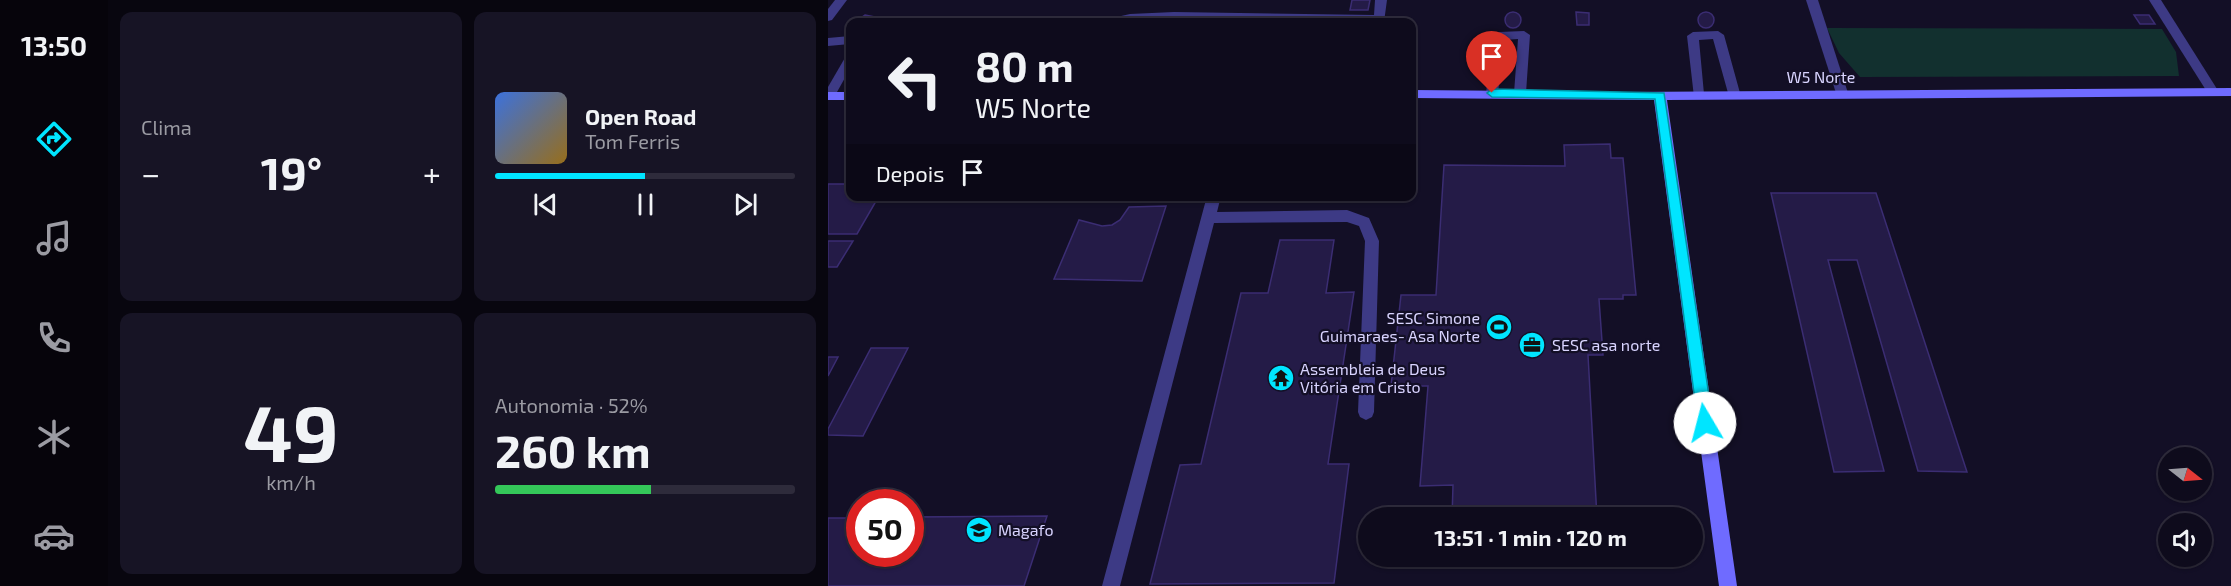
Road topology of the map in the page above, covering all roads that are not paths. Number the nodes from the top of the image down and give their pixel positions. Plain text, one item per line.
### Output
1 (841, 0) edge
2 (1381, 0) edge
3 (1812, 0) edge
4 (2155, 0) edge
5 (828, 17) edge
6 (1379, 18) edge
7 (846, 40) edge
8 (829, 41) edge
9 (846, 66) edge
10 (2213, 92) junction
11 (2231, 92) edge
12 (1492, 93) junction
13 (1520, 93) junction
14 (1734, 93) junction
15 (1842, 93) junction
16 (1416, 94) edge
17 (1698, 94) junction
18 (1660, 95) junction
19 (828, 96) edge
20 (846, 96) edge
21 (1213, 201) edge
22 (1208, 218) junction
23 (1366, 412) dead end
24 (1112, 586) edge
25 (1728, 586) edge

1 - 5 lane
2 - 6 lane
3 - 15 lane
4 - 10 lane
7 - 8 lane
9 - 19 lane
10 - 11 main road, W5 Norte
10 - 15 main road, W5 Norte
12 - 13 main road, W5 Norte
12 - 13 lane
12 - 16 main road, W5 Norte
13 - 18 main road, W5 Norte
14 - 15 main road, W5 Norte
14 - 17 main road, W5 Norte
14 - 17 lane
17 - 18 main road, W5 Norte
18 - 25 main road
19 - 20 main road
21 - 22 lane
22 - 23 lane
22 - 24 lane

